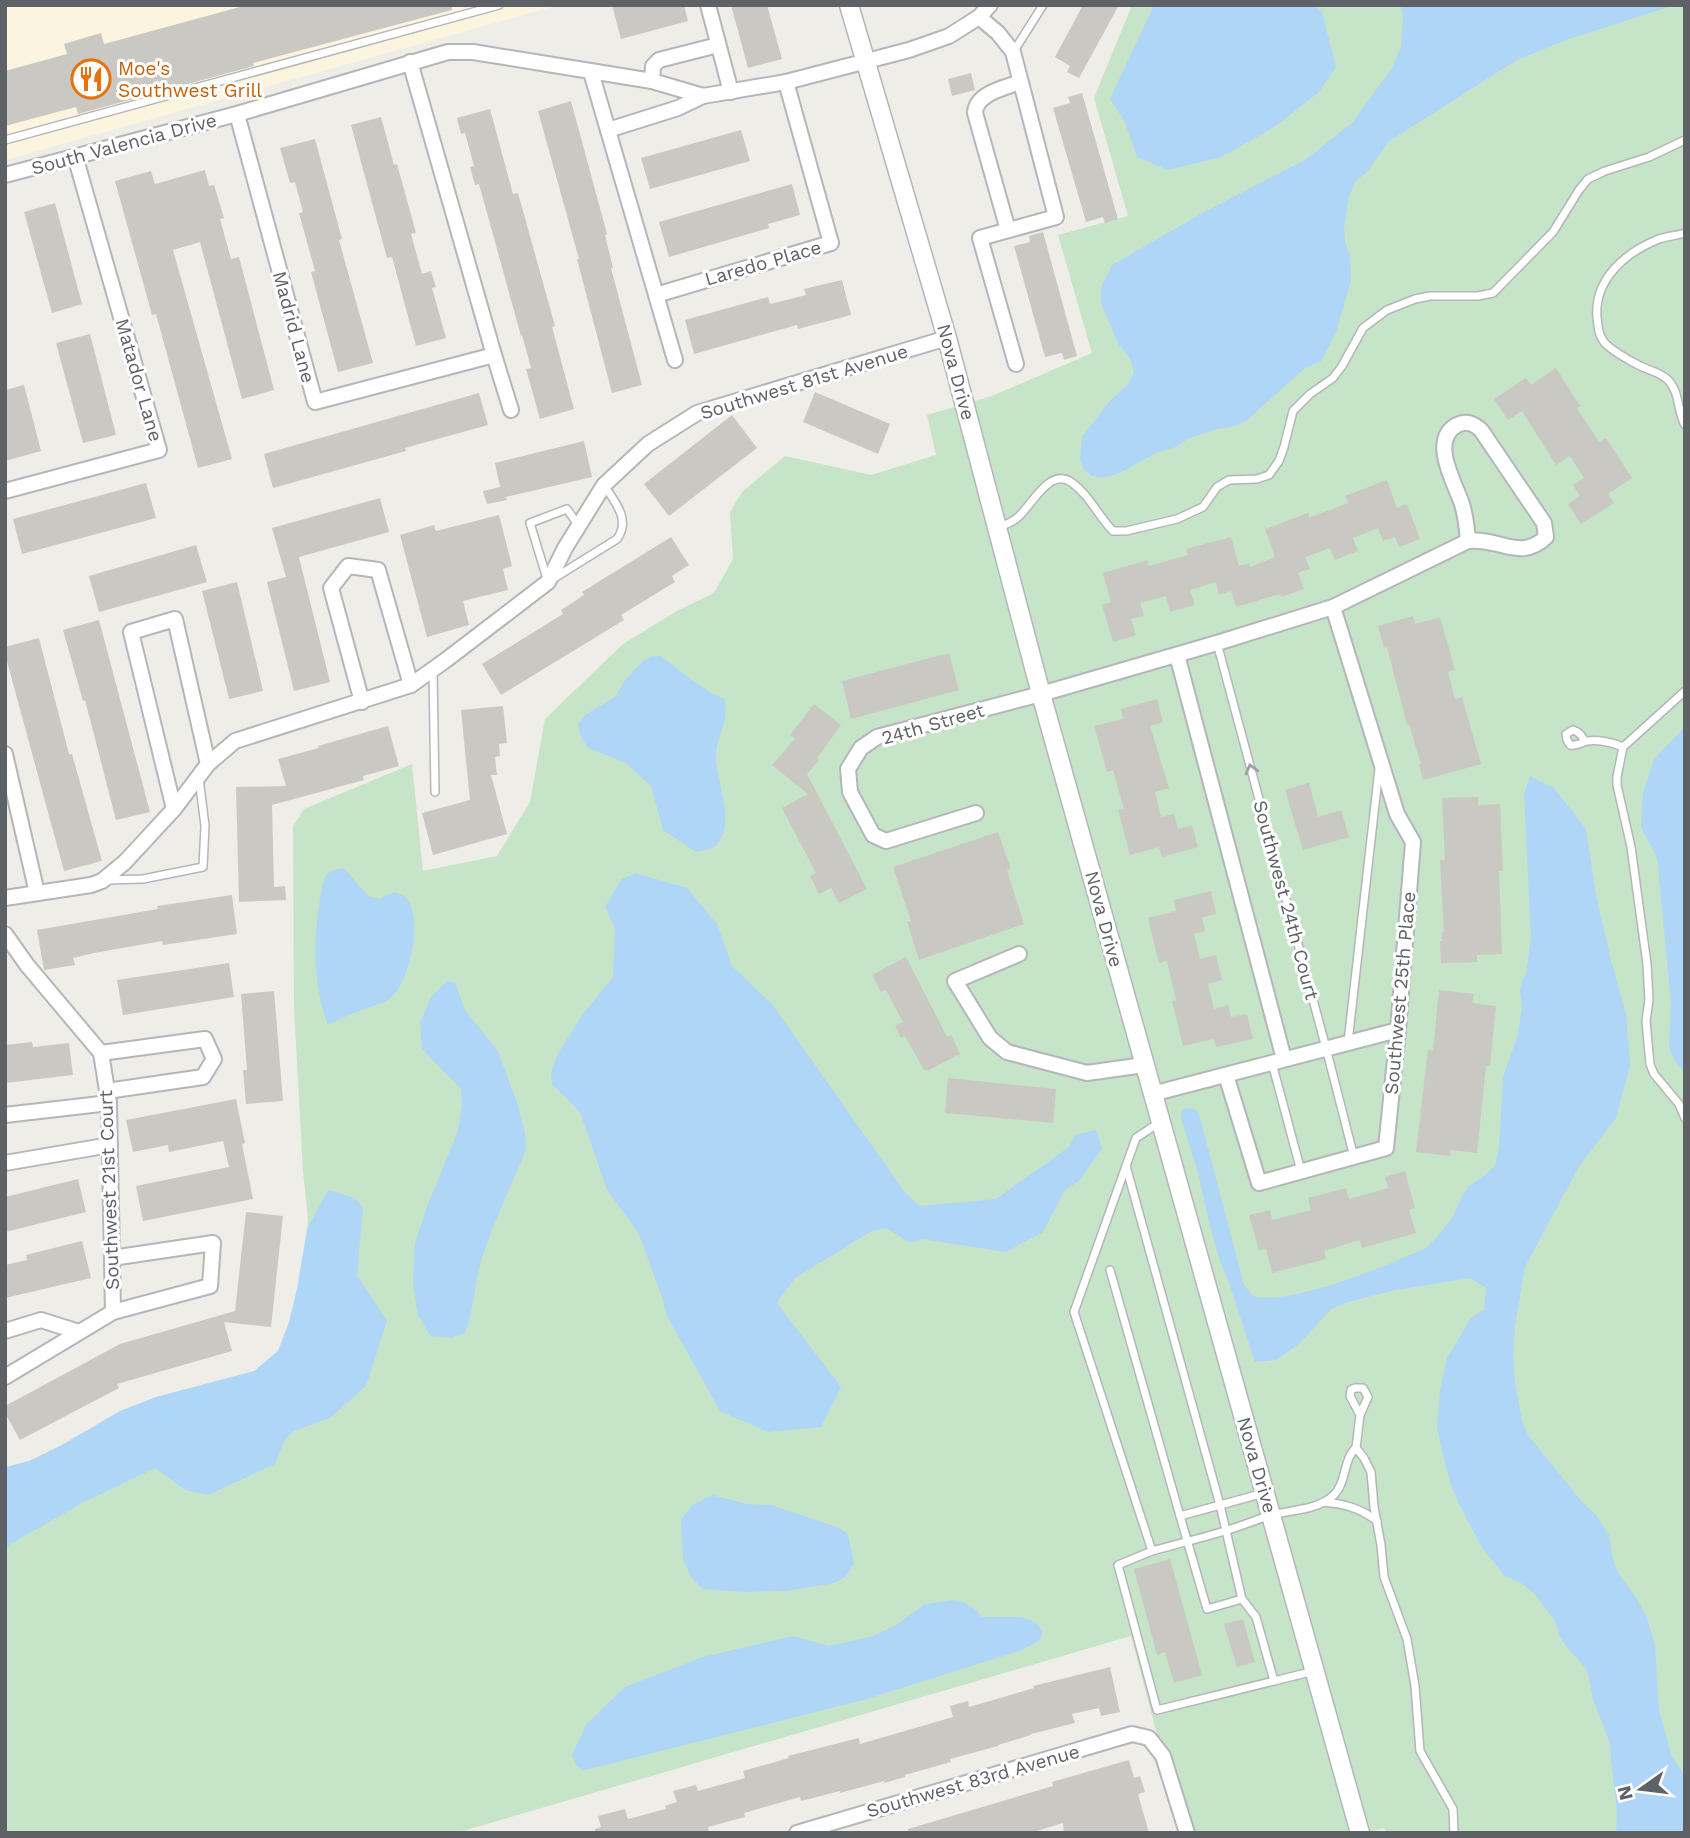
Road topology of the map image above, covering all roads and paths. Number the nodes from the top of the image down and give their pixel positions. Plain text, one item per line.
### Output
1 (499, 5) edge
2 (708, 5) edge
3 (849, 5) edge
4 (990, 5) edge
5 (1043, 5) edge
6 (467, 9) edge
7 (979, 17) junction
8 (718, 45) junction
9 (1013, 52) junction
10 (865, 61) junction
11 (410, 62) junction
12 (591, 72) junction
13 (652, 81) junction
14 (786, 82) junction
15 (1020, 82) junction
16 (731, 92) junction
17 (703, 96) junction
18 (237, 114) junction
19 (608, 130) junction
20 (5, 140) edge
21 (1685, 140) edge
22 (75, 156) junction
23 (5, 175) edge
24 (1008, 230) junction
25 (1685, 233) edge
26 (656, 295) junction
27 (947, 338) junction
28 (494, 355) junction
29 (675, 360) dead end
30 (1016, 364) dead end
31 (511, 410) dead end
32 (1685, 425) edge
33 (604, 485) junction
34 (5, 491) edge
35 (579, 526) junction
36 (997, 528) junction
37 (1468, 541) junction
38 (548, 582) junction
39 (1333, 607) junction
40 (1217, 643) junction
41 (1177, 655) junction
42 (433, 669) junction
43 (411, 685) junction
44 (1685, 691) edge
45 (1041, 694) junction
46 (362, 702) junction
47 (1584, 742) dead end
48 (1623, 747) junction
49 (5, 754) edge
50 (1380, 758) junction
51 (208, 765) junction
52 (199, 778) junction
53 (435, 792) dead end
54 (174, 809) junction
55 (976, 813) dead end
56 (102, 881) junction
57 (37, 893) junction
58 (5, 898) edge
59 (5, 934) edge
60 (1019, 954) dead end
61 (1398, 1030) junction
62 (1348, 1043) junction
63 (1326, 1048) junction
64 (101, 1052) junction
65 (1278, 1061) junction
66 (1144, 1065) junction
67 (1226, 1074) junction
68 (1152, 1094) junction
69 (108, 1097) junction
70 (5, 1115) edge
71 (1685, 1118) edge
72 (1160, 1122) junction
73 (110, 1145) junction
74 (1354, 1157) junction
75 (5, 1163) edge
76 (1126, 1166) junction
77 (1301, 1171) junction
78 (112, 1258) junction
79 (1110, 1270) dead end
80 (113, 1312) junction
81 (5, 1331) edge
82 (79, 1332) junction
83 (5, 1377) edge
84 (1360, 1415) dead end
85 (1356, 1448) junction
86 (1264, 1493) junction
87 (1324, 1502) junction
88 (1220, 1505) junction
89 (1180, 1516) junction
90 (1271, 1516) junction
91 (1377, 1521) junction
92 (1226, 1530) junction
93 (1187, 1541) junction
94 (1152, 1551) junction
95 (1242, 1599) junction
96 (1314, 1671) junction
97 (1274, 1681) junction
98 (797, 1833) edge
99 (1187, 1833) edge
100 (1360, 1833) edge
101 (1454, 1833) edge

1 - 6 lane
2 - 8 street
3 - 10 street, Nova Drive
4 - 7 street, South Valencia Drive
5 - 9 lane
6 - 20 lane
7 - 9 street
7 - 10 street, South Valencia Drive
8 - 13 street
8 - 16 street
9 - 15 street
10 - 14 street, South Valencia Drive
10 - 27 street, Nova Drive
11 - 12 street, South Valencia Drive
11 - 18 street, South Valencia Drive
11 - 28 street
12 - 13 street, South Valencia Drive
12 - 19 street
13 - 17 street, South Valencia Drive
14 - 16 street, South Valencia Drive
14 - 26 street, Laredo Place
15 - 24 street
15 - 24 street
16 - 17 street, South Valencia Drive
17 - 19 street
18 - 22 street, South Valencia Drive
18 - 28 street, Madrid Lane
19 - 26 street
21 - 36 lane
22 - 23 street, South Valencia Drive
22 - 34 street, Matador Lane
24 - 30 street
25 - 32 lane
26 - 29 street
27 - 33 street, Southwest 81st Avenue
27 - 36 street, Nova Drive
28 - 31 street
33 - 35 street, Southwest 81st Avenue
33 - 38 lane
35 - 38 street, Southwest 81st Avenue
35 - 38 lane
36 - 45 street, Nova Drive
37 - 37 street
37 - 39 street
38 - 42 street, Southwest 81st Avenue
39 - 40 street
39 - 50 street, Southwest 25th Place
40 - 41 street
63 -> 40 lane, Southwest 24th Court
41 - 45 street
41 - 65 street
42 - 43 street, Southwest 81st Avenue
42 - 53 lane
43 - 46 street, Southwest 81st Avenue
43 - 46 street
44 - 48 lane
45 - 55 street, 24th Street
45 - 66 street, Nova Drive
46 - 51 street, Southwest 81st Avenue
47 - 48 lane
48 - 71 lane
49 - 57 street
50 - 61 street, Southwest 25th Place
50 - 62 lane
51 - 52 street, Southwest 81st Avenue
51 - 54 street
52 - 54 street, Southwest 81st Avenue
52 - 56 lane
54 - 56 street, Southwest 81st Avenue
56 - 57 street, Southwest 81st Avenue
57 - 58 street, Southwest 81st Avenue
59 - 64 street
60 - 66 street
61 - 62 street
61 - 74 street, Southwest 25th Place
62 - 63 street
63 - 65 street
63 - 74 lane, Southwest 24th Court
64 - 69 street, Southwest 21st Court
64 - 69 street
65 - 67 street
65 - 77 lane
66 - 68 street, Nova Drive
67 - 68 street
67 - 77 street, Southwest 25th Place
68 - 72 street, Nova Drive
69 - 70 street
69 - 73 street, Southwest 21st Court
72 - 76 lane
72 - 86 street, Nova Drive
73 - 75 street
73 - 78 street, Southwest 21st Court
74 - 77 street, Southwest 25th Place
76 - 88 lane
76 - 94 lane
78 - 80 street, Southwest 21st Court
78 - 80 street
79 - 89 lane
80 - 82 street
81 - 82 street
82 - 83 street
84 - 85 lane
85 - 87 lane
85 - 91 lane
86 - 88 lane
86 - 90 street, Nova Drive
87 - 90 lane
87 - 91 lane
88 - 89 lane
88 - 92 lane
89 - 93 lane
90 - 92 lane
90 - 96 street, Nova Drive
91 - 101 lane
92 - 93 lane
92 - 95 lane
93 - 94 lane
93 - 95 lane
94 - 97 lane
95 - 97 lane
96 - 97 lane
96 - 100 street, Nova Drive
98 - 99 street, Southwest 83rd Avenue

